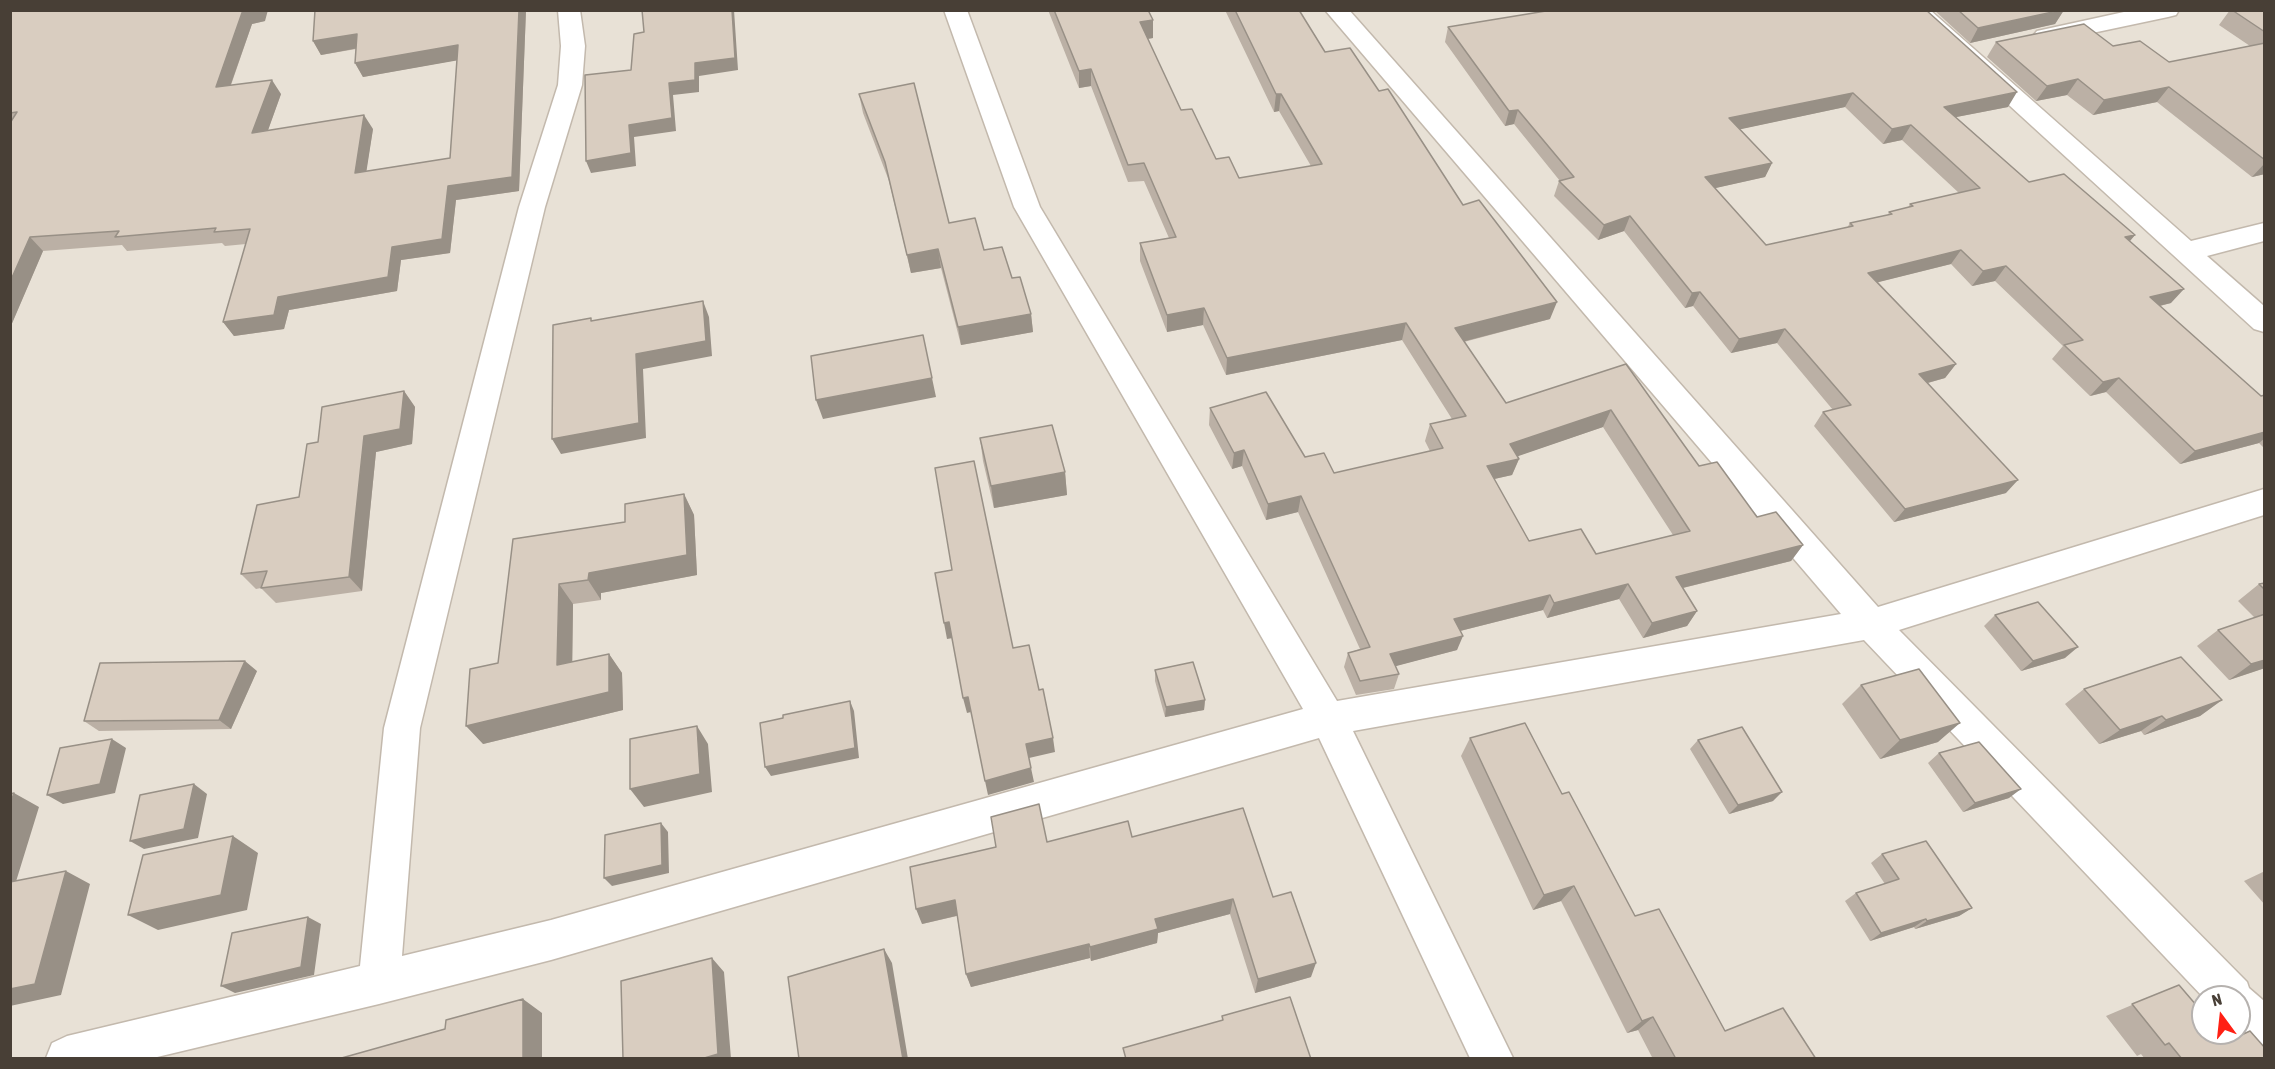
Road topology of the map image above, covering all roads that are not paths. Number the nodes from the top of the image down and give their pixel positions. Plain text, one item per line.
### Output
1 (569, 10) edge
2 (955, 10) edge
3 (1336, 10) edge
4 (1916, 10) edge
5 (2168, 10) edge
6 (2021, 41) edge
7 (2265, 232) edge
8 (2187, 252) junction
9 (2265, 322) edge
10 (2265, 502) edge
11 (1871, 624) junction
12 (1328, 719) junction
13 (379, 982) junction
14 (2220, 985) edge
15 (2251, 1017) edge
16 (2265, 1031) edge
17 (67, 1059) edge
18 (1492, 1059) edge

1 - 13 street
2 - 12 street
3 - 11 street
4 - 8 street
5 - 6 street
7 - 8 street
8 - 9 street
10 - 11 street
11 - 12 street
11 - 14 street
12 - 13 street
12 - 18 street
13 - 17 street
15 - 16 street

